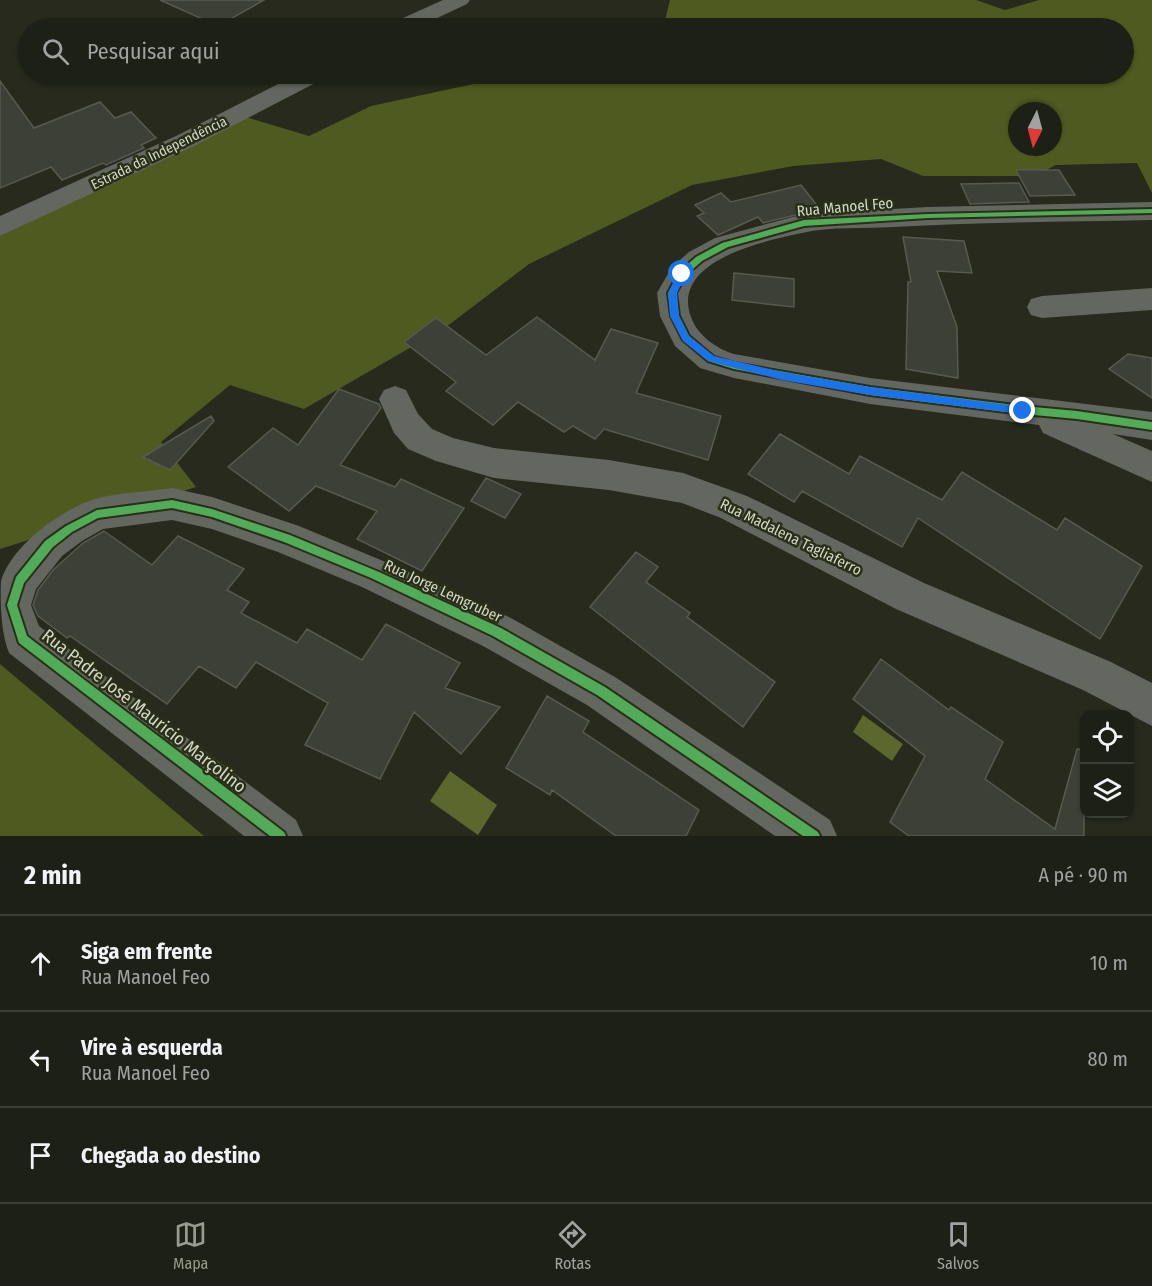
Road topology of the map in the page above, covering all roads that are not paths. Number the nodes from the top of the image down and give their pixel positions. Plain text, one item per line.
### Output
1 (460, 0) edge
2 (421, 18) edge
3 (296, 84) edge
4 (1152, 212) edge
5 (0, 227) edge
6 (1152, 299) edge
7 (1042, 306) dead end
8 (395, 399) dead end
9 (1023, 411) junction
10 (1152, 426) edge
11 (1152, 467) edge
12 (32, 565) joint
13 (1152, 705) edge
14 (280, 836) edge
15 (814, 836) edge

1 - 2 street
3 - 5 street, Estrada da Independência
4 - 9 street, Rua Manoel Feo
6 - 7 street
8 - 13 street, Rua Madalena Tagliaferro
9 - 10 street
9 - 11 street
12 - 14 street, Rua Padre José Mauricio Marçolino
12 - 15 street, Rua Jorge Lemgruber

